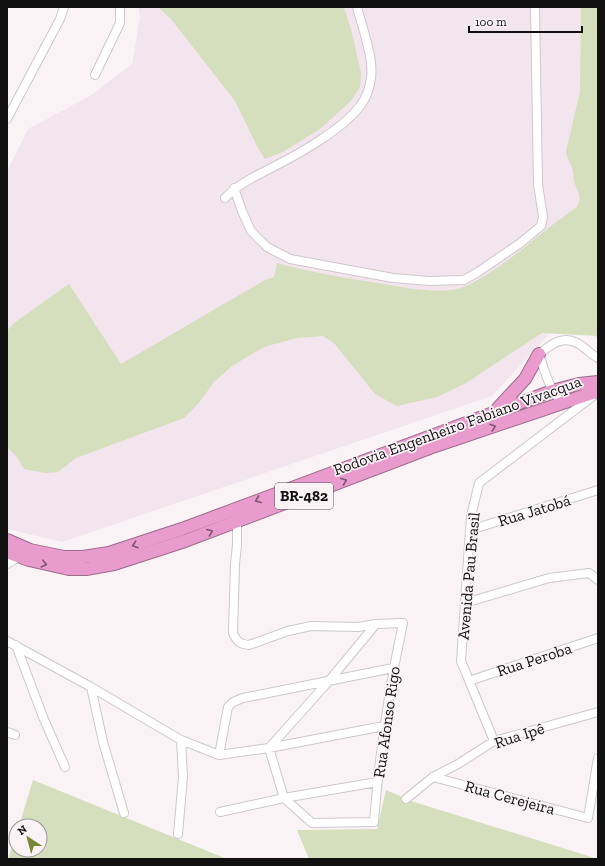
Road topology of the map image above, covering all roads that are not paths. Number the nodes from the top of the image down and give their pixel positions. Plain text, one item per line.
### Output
1 (64, 7) edge
2 (120, 7) edge
3 (357, 7) edge
4 (535, 9) dead end
5 (95, 75) dead end
6 (7, 119) edge
7 (234, 188) junction
8 (225, 198) dead end
9 (539, 354) junction
10 (598, 358) edge
11 (598, 382) edge
12 (552, 390) junction
13 (598, 392) edge
14 (563, 403) junction
15 (495, 411) junction
16 (449, 430) junction
17 (435, 446) junction
18 (307, 482) junction
19 (598, 490) edge
20 (311, 494) junction
21 (237, 522) junction
22 (470, 530) junction
23 (183, 535) junction
24 (7, 540) edge
25 (7, 552) edge
26 (19, 557) junction
27 (7, 564) edge
28 (598, 580) edge
29 (465, 603) junction
30 (376, 624) junction
31 (598, 638) edge
32 (7, 641) edge
33 (16, 645) junction
34 (393, 668) junction
35 (469, 681) junction
36 (328, 682) junction
37 (91, 687) junction
38 (598, 712) edge
39 (384, 726) junction
40 (181, 740) junction
41 (494, 741) junction
42 (269, 748) junction
43 (219, 755) junction
44 (598, 758) edge
45 (65, 767) dead end
46 (433, 777) junction
47 (377, 782) junction
48 (284, 798) junction
49 (406, 799) dead end
50 (220, 812) dead end
51 (124, 813) dead end
52 (178, 834) dead end

1 - 6 street
2 - 5 street
3 - 7 street
4 - 7 street
7 - 8 street
9 - 10 street
9 - 12 street
9 - 15 highway
11 - 12 highway, Rodovia Engenheiro Fabiano Vivacqua / BR-482
12 - 14 street
12 - 15 highway, Rodovia Engenheiro Fabiano Vivacqua / BR-482
13 - 14 highway, Rodovia Engenheiro Fabiano Vivacqua / BR-482
13 - 22 street, Avenida Pau Brasil
17 -> 14 highway, Rodovia Engenheiro Fabiano Vivacqua / BR-482
15 - 16 highway, Rodovia Engenheiro Fabiano Vivacqua / BR-482
16 - 17 highway
16 - 18 highway, Rodovia Engenheiro Fabiano Vivacqua / BR-482
20 -> 17 highway, Rodovia Engenheiro Fabiano Vivacqua / BR-482
18 - 20 highway
18 -> 23 highway, Rodovia Engenheiro Fabiano Vivacqua / BR-482
19 - 22 street, Rua Jatobá
20 - 21 highway, Rodovia Engenheiro Fabiano Vivacqua / BR-482
23 -> 21 highway, Rodovia Engenheiro Fabiano Vivacqua / BR-482
21 - 30 street
22 - 29 street, Avenida Pau Brasil
23 -> 24 highway, Rodovia Engenheiro Fabiano Vivacqua / BR-482
26 -> 23 highway, Rodovia Engenheiro Fabiano Vivacqua / BR-482
25 - 26 highway, Rodovia Engenheiro Fabiano Vivacqua / BR-482
26 - 27 street
28 - 29 street
29 - 35 street, Avenida Pau Brasil
30 - 34 street, Rua Afonso Rigo
30 - 36 street
31 - 35 street, Rua Peroba
32 - 33 street
33 - 37 street
33 - 45 street
34 - 36 street
34 - 39 street, Rua Afonso Rigo
35 - 41 street, Avenida Pau Brasil
36 - 42 street
36 - 43 street
37 - 40 street
37 - 51 street
38 - 41 street, Rua Ipê
39 - 42 street
39 - 47 street, Rua Afonso Rigo
40 - 43 street
40 - 52 street
41 - 46 street, Rua Ipê
42 - 43 street
42 - 48 street
44 - 46 street, Rua Cerejeira
46 - 49 street, Rua Ipê
47 - 48 street
47 - 48 street, Rua Afonso Rigo
48 - 50 street

